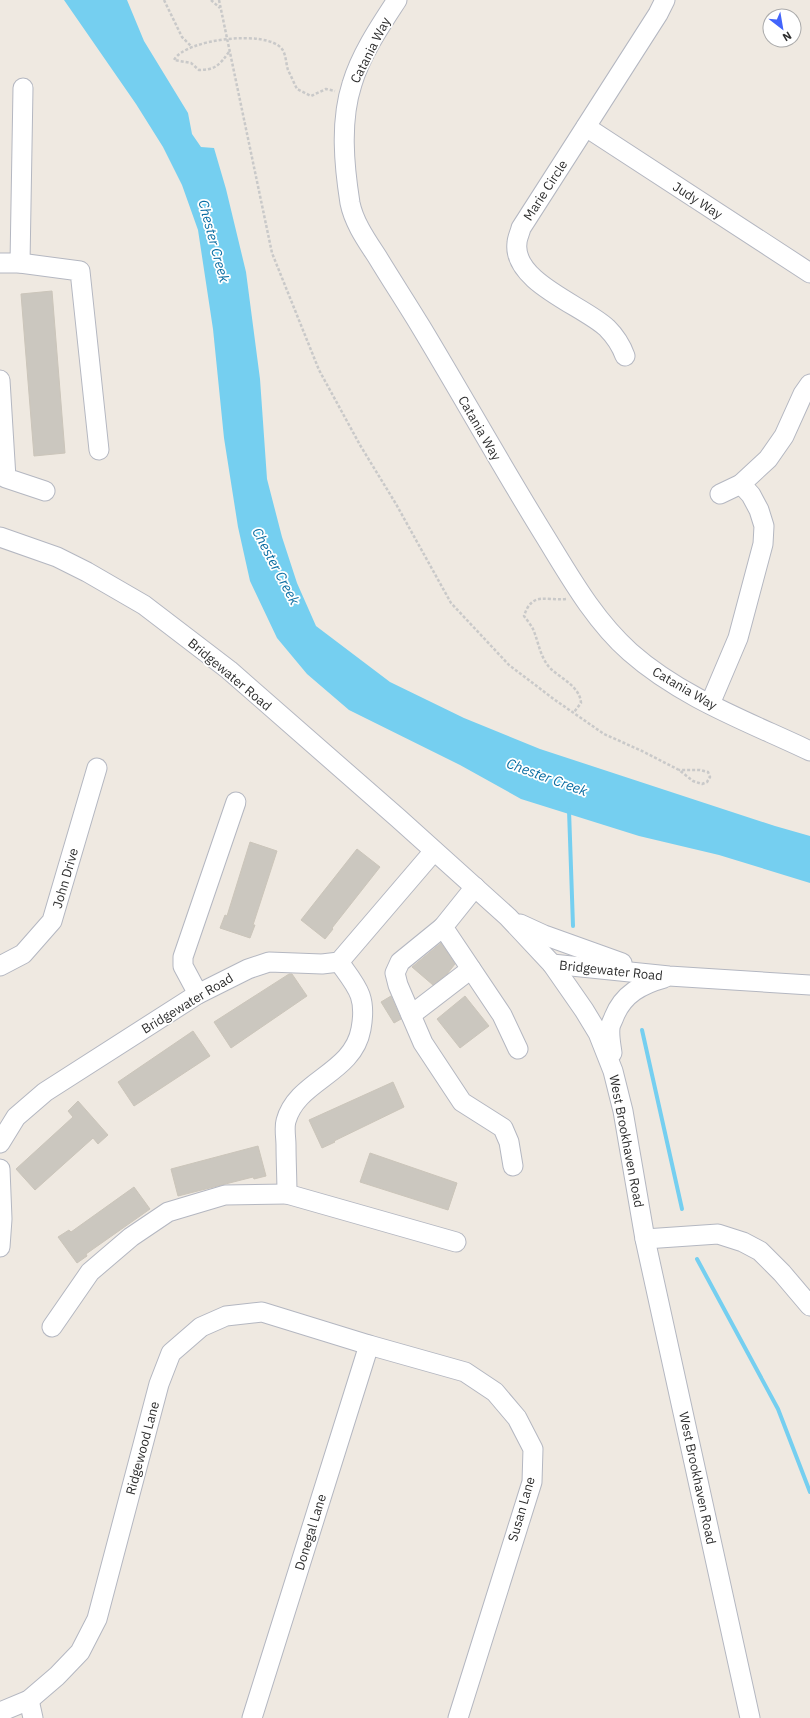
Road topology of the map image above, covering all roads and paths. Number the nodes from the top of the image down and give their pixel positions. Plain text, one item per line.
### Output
1 (164, 0) edge
2 (211, 0) edge
3 (219, 0) edge
4 (397, 0) edge
5 (665, 0) edge
6 (220, 8) junction
7 (227, 39) junction
8 (192, 48) junction
9 (230, 52) junction
10 (23, 88) dead end
11 (349, 93) junction
12 (586, 127) junction
13 (0, 263) edge
14 (20, 263) junction
15 (810, 274) edge
16 (625, 356) dead end
17 (0, 380) edge
18 (810, 384) edge
19 (100, 450) dead end
20 (741, 484) junction
21 (45, 491) dead end
22 (720, 494) dead end
23 (0, 537) edge
24 (582, 595) junction
25 (710, 704) junction
26 (574, 712) junction
27 (810, 751) edge
28 (97, 768) dead end
29 (679, 770) junction
30 (236, 802) dead end
31 (434, 851) junction
32 (475, 887) junction
33 (508, 917) junction
34 (443, 927) junction
35 (339, 962) junction
36 (552, 964) junction
37 (0, 966) edge
38 (471, 969) junction
39 (669, 976) junction
40 (810, 985) edge
41 (198, 994) junction
42 (411, 1015) junction
43 (518, 1049) dead end
44 (613, 1071) junction
45 (0, 1143) edge
46 (513, 1166) dead end
47 (0, 1169) edge
48 (287, 1194) junction
49 (645, 1239) junction
50 (456, 1242) dead end
51 (0, 1247) edge
52 (810, 1306) edge
53 (52, 1327) dead end
54 (369, 1345) junction
55 (29, 1700) junction
56 (0, 1712) edge
57 (33, 1718) edge
58 (252, 1718) edge
59 (458, 1718) edge
60 (750, 1718) edge

1 - 8 path
2 - 6 path
3 - 6 path
4 - 11 street, Catania Way
5 - 12 street, Marie Circle
6 - 7 path
7 - 8 path
7 - 9 path
7 - 11 path
8 - 9 path
9 - 26 path
10 - 14 street
11 - 24 street, Catania Way
12 - 15 street, Judy Way
12 - 16 street, Marie Circle
13 - 14 street
14 - 19 street
17 - 21 street
18 - 20 street
20 - 22 street
20 - 25 street
23 - 31 street, Bridgewater Road
24 - 25 street, Catania Way
24 - 26 path
25 - 27 street, Catania Way
26 - 29 path
28 - 37 street, John Drive
29 - 29 path
30 - 41 street
31 - 32 street, Bridgewater Road
31 - 35 street
32 - 33 street, Bridgewater Road
32 - 34 street
33 - 36 street, Bridgewater Road
33 - 39 street
34 - 38 street
34 - 42 street
35 - 41 street, Bridgewater Road
35 - 48 street
36 - 39 street, Bridgewater Road
36 - 44 street, West Brookhaven Road
38 - 42 street
38 - 43 street
39 - 40 street, Bridgewater Road
39 - 44 street
41 - 45 street, Bridgewater Road
42 - 46 street
44 - 49 street, West Brookhaven Road
47 - 51 street
48 - 50 street
48 - 53 street
49 - 52 street
49 - 60 street, West Brookhaven Road
54 - 55 street, Ridgewood Lane
54 - 58 street, Donegal Lane
54 - 59 street, Susan Lane
55 - 56 street, Ridgewood Lane
55 - 57 street

